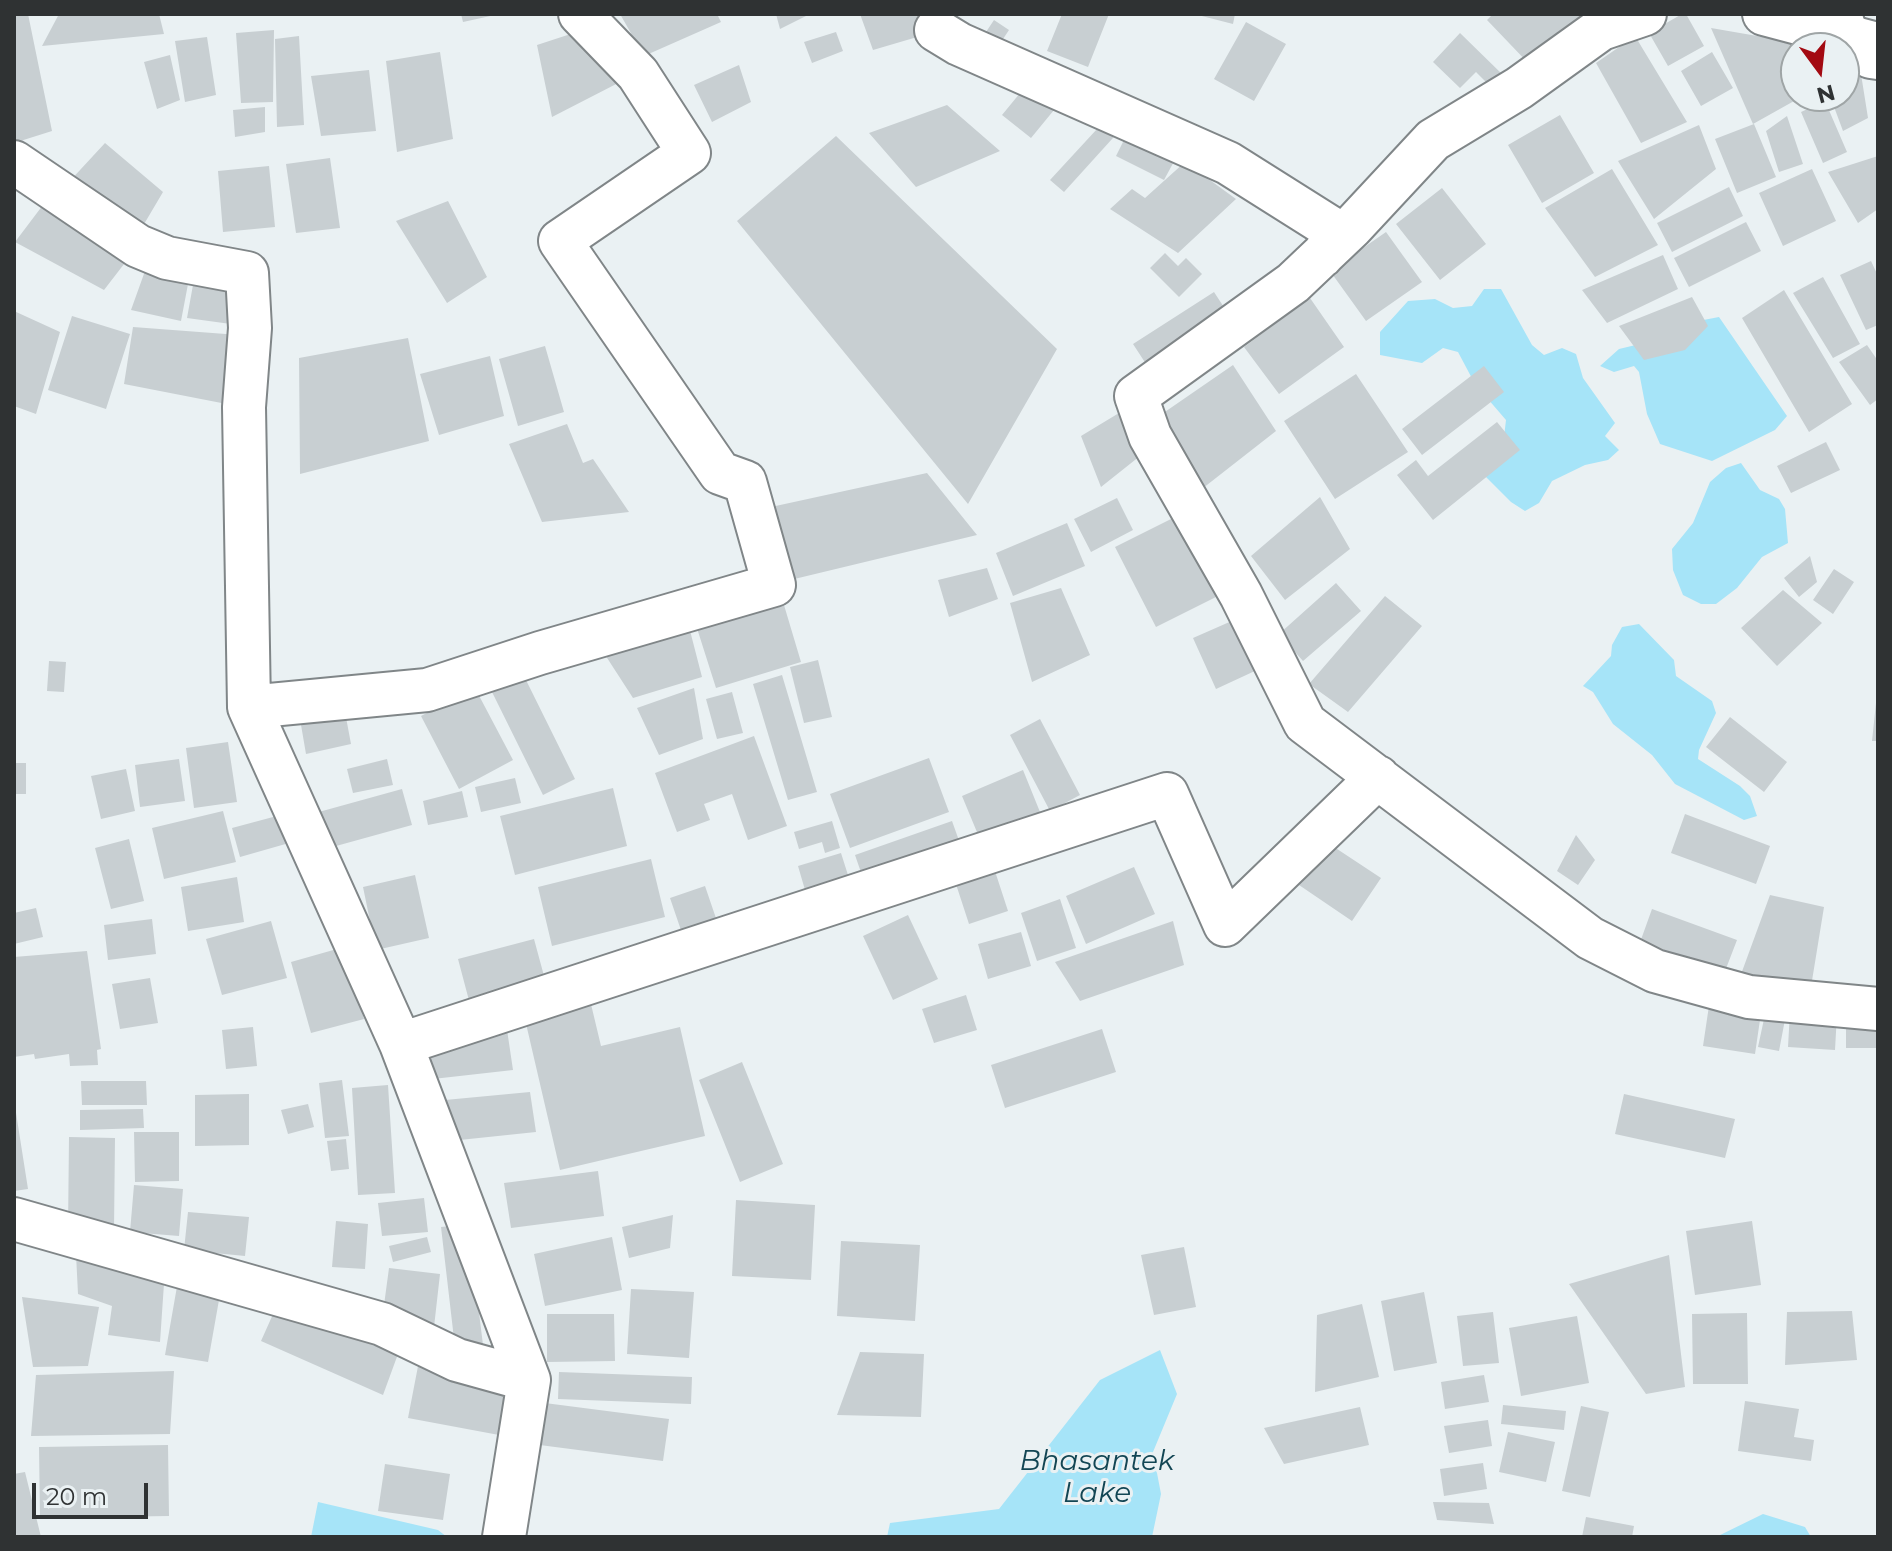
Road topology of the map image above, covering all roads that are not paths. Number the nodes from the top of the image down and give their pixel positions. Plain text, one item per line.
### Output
1 (580, 14) edge
2 (1645, 14) edge
3 (1764, 14) edge
4 (936, 30) dead end
5 (1861, 38) edge
6 (14, 162) edge
7 (1322, 256) junction
8 (249, 707) junction
9 (1378, 777) junction
10 (1878, 1009) edge
11 (401, 1044) junction
12 (14, 1219) edge
13 (529, 1380) junction
14 (504, 1537) edge

1 - 8 street
2 - 7 street
3 - 5 street
4 - 7 street
6 - 8 street
7 - 9 street
8 - 11 street
9 - 10 street
9 - 11 street
11 - 13 street
12 - 13 street
13 - 14 street

